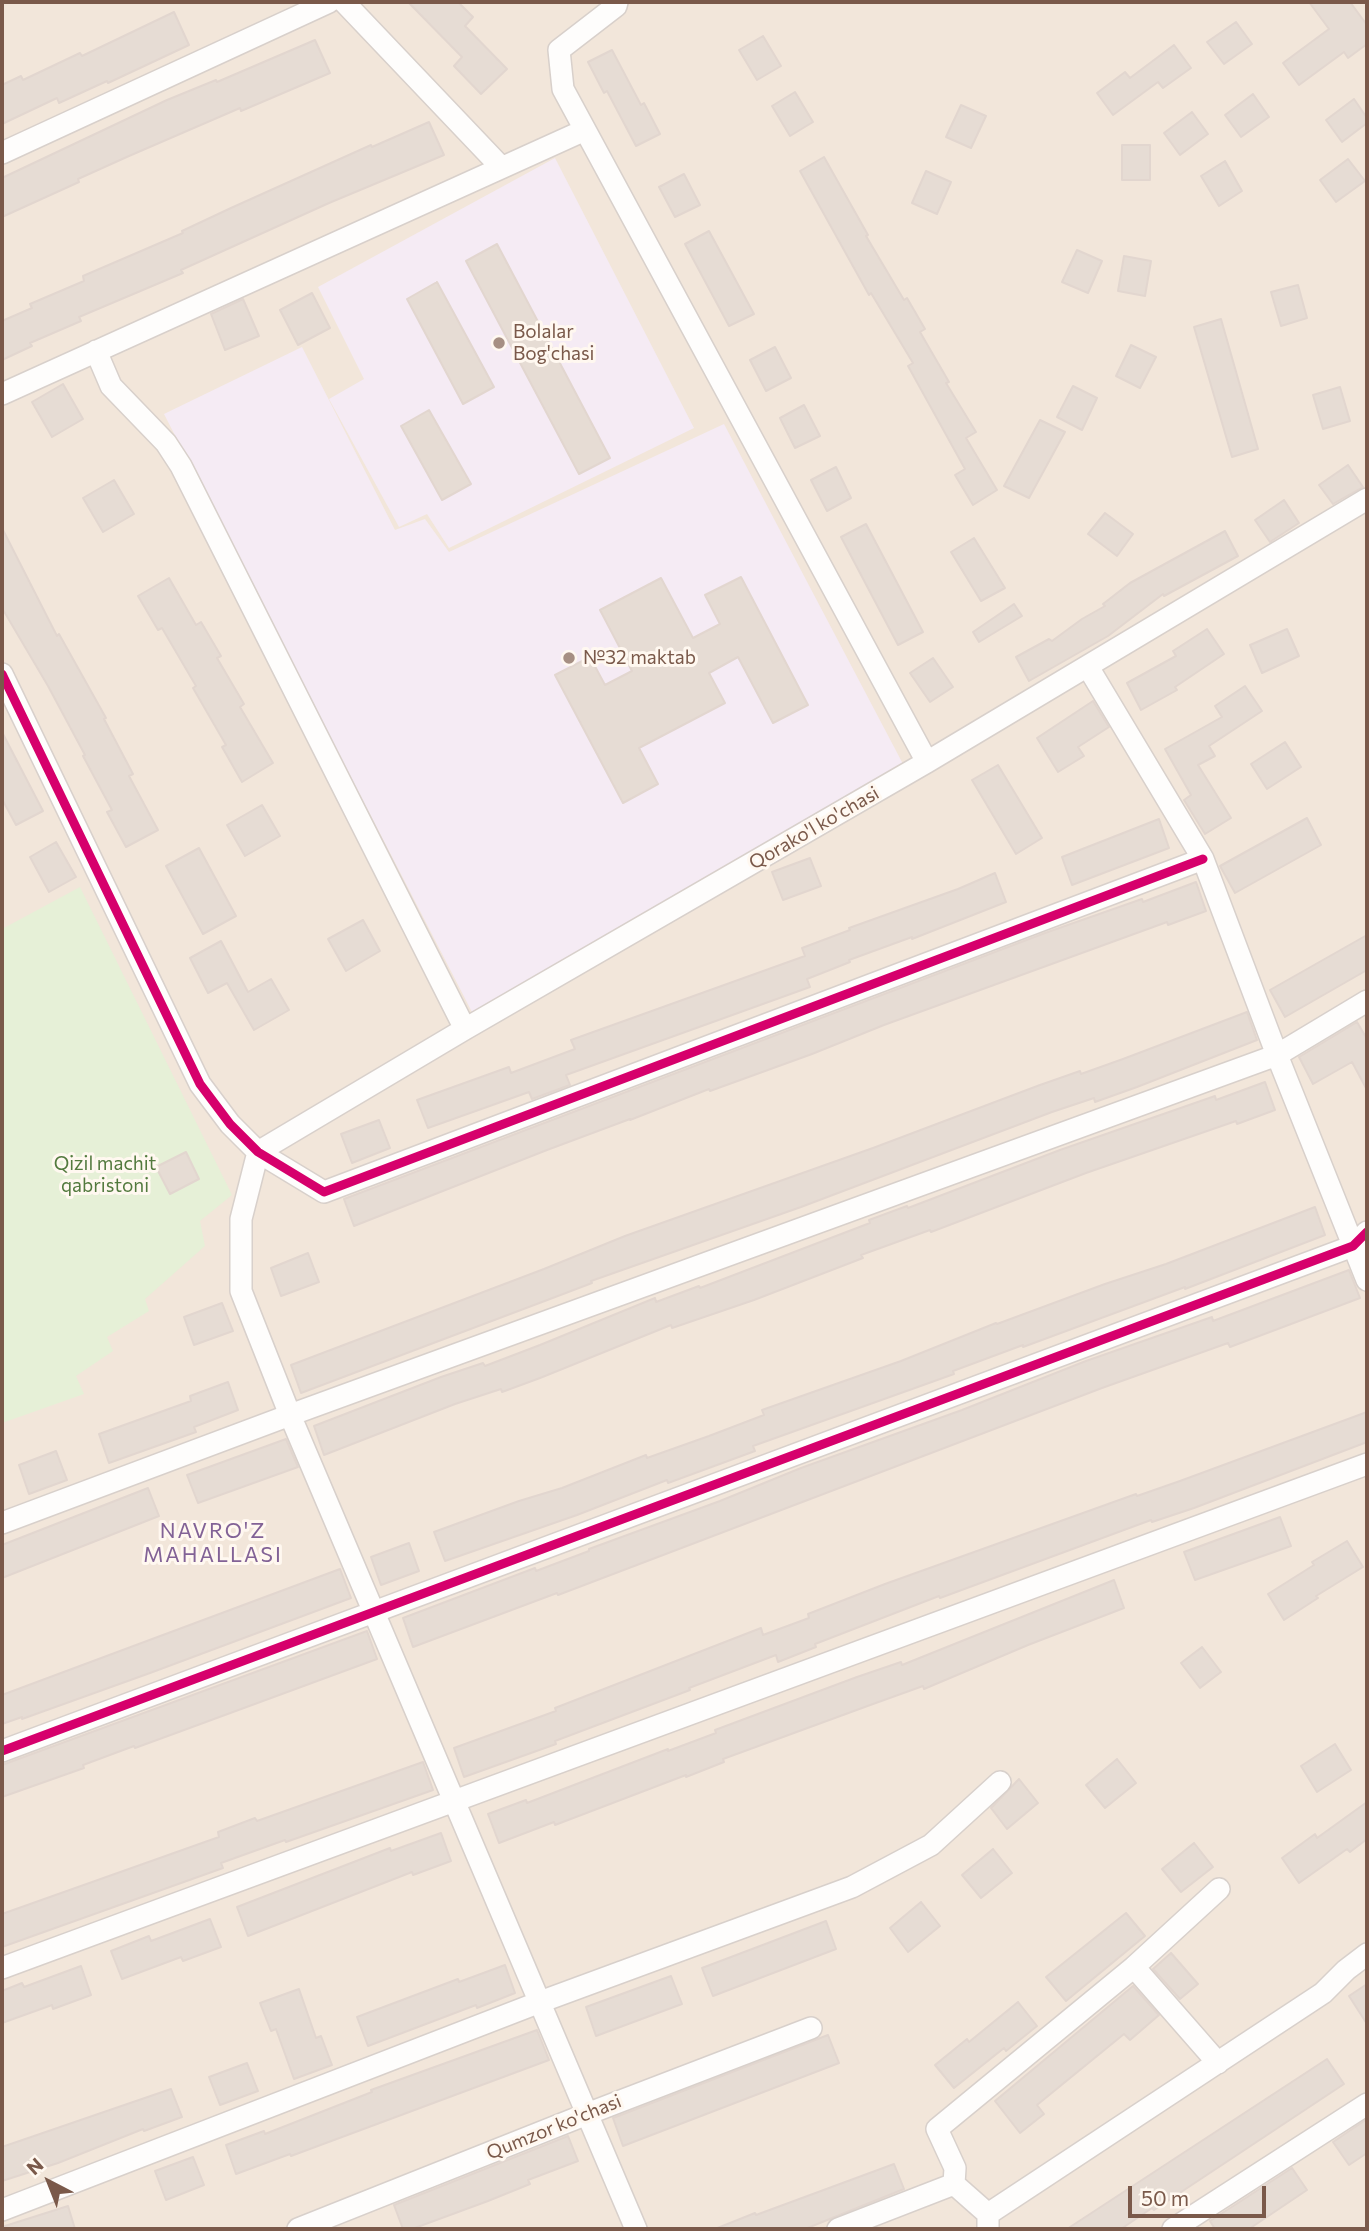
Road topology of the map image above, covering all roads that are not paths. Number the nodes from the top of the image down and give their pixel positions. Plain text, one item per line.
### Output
1 (329, 2) edge
2 (344, 2) edge
3 (617, 2) edge
4 (584, 130) junction
5 (2, 153) edge
6 (501, 167) junction
7 (96, 351) junction
8 (2, 394) edge
9 (1367, 499) edge
10 (1088, 667) junction
11 (2, 674) edge
12 (927, 762) junction
13 (1203, 859) junction
14 (1367, 1001) edge
15 (465, 1029) junction
16 (1277, 1055) junction
17 (258, 1152) junction
18 (1360, 1239) edge
19 (1367, 1280) edge
20 (290, 1415) junction
21 (1367, 1464) edge
22 (2, 1524) edge
23 (373, 1611) junction
24 (2, 1751) edge
25 (1000, 1782) dead end
26 (455, 1802) junction
27 (1219, 1889) dead end
28 (1367, 1954) edge
29 (1135, 1967) junction
30 (2, 1968) edge
31 (540, 2002) junction
32 (811, 2028) dead end
33 (1218, 2063) junction
34 (1367, 2104) edge
35 (587, 2113) junction
36 (954, 2185) junction
37 (2, 2210) edge
38 (988, 2222) edge
39 (298, 2229) edge
40 (636, 2229) edge
41 (838, 2229) edge
42 (1173, 2229) edge

1 - 5 street
2 - 6 street
3 - 4 street
4 - 6 street
4 - 12 street
6 - 7 street
7 - 8 street
7 - 15 street
9 - 10 street, Qorako'l ko'chasi
10 - 12 street, Qorako'l ko'chasi
10 - 13 street
11 - 17 street
12 - 15 street, Qorako'l ko'chasi
13 - 16 street
13 - 17 street
14 - 16 street
15 - 17 street, Qorako'l ko'chasi
16 - 18 street
16 - 20 street
17 - 20 street
18 - 19 street
18 - 23 street
20 - 22 street
20 - 23 street
21 - 26 street
23 - 24 street
23 - 26 street
25 - 31 street
26 - 30 street
26 - 31 street
27 - 29 street
28 - 33 street
29 - 33 street
29 - 36 street
31 - 35 street
31 - 37 street
32 - 35 street, Qumzor ko'chasi
33 - 38 street
34 - 42 street
35 - 39 street, Qumzor ko'chasi
35 - 40 street
36 - 38 street
36 - 41 street

